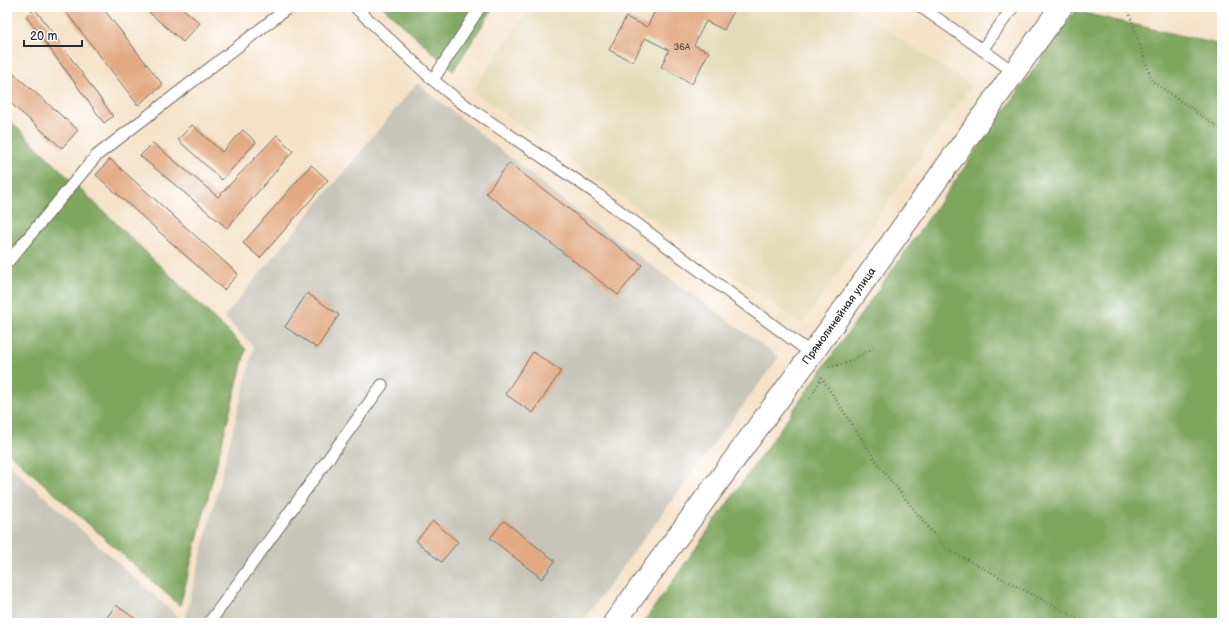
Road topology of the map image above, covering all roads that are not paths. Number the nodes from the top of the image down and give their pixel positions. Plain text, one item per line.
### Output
1 (288, 7) edge
2 (355, 7) edge
3 (480, 7) edge
4 (921, 7) edge
5 (1013, 7) edge
6 (1061, 7) edge
7 (982, 50) junction
8 (1014, 72) junction
9 (433, 80) junction
10 (7, 263) edge
11 (815, 359) junction
12 (382, 385) dead end
13 (209, 623) edge
14 (614, 623) edge

1 - 10 lane
2 - 9 lane
3 - 9 lane
4 - 7 lane
5 - 7 lane
6 - 8 street, Прямолинейная улица
7 - 8 lane
8 - 11 street, Прямолинейная улица
9 - 11 lane
11 - 14 street, Прямолинейная улица
12 - 13 lane

